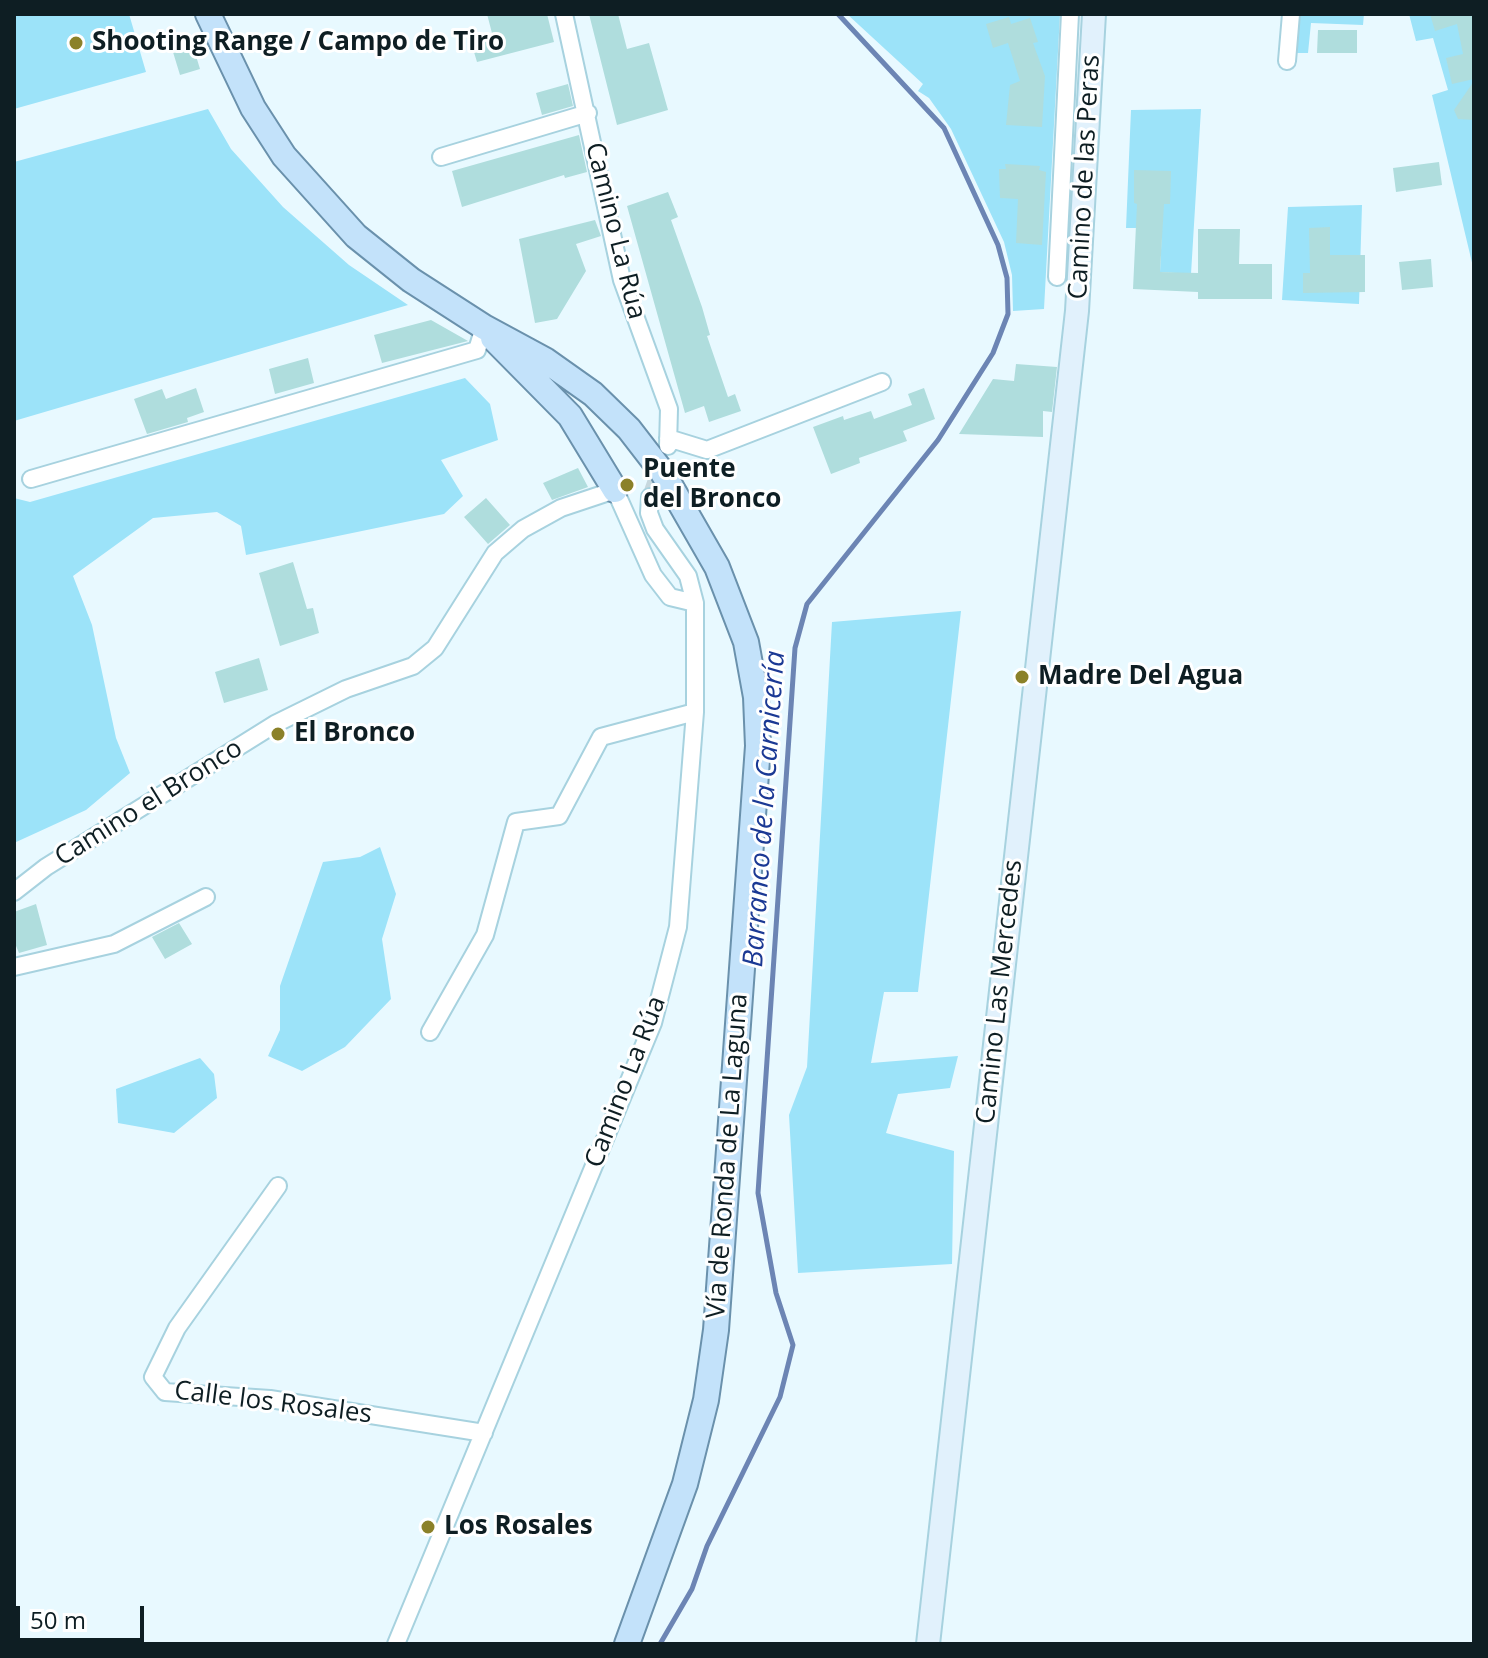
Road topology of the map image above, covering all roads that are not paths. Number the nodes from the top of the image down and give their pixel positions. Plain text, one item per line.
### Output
1 (208, 14) edge
2 (564, 14) edge
3 (1070, 14) edge
4 (1094, 14) edge
5 (1291, 14) edge
6 (1287, 61) dead end
7 (588, 113) junction
8 (441, 157) dead end
9 (1057, 277) dead end
10 (484, 327) junction
11 (1074, 341) joint
12 (882, 382) dead end
13 (31, 479) dead end
14 (615, 490) junction
15 (650, 497) tunnel mouth
16 (695, 603) junction
17 (695, 712) junction
18 (18, 886) edge
19 (206, 897) dead end
20 (14, 967) edge
21 (430, 1032) dead end
22 (278, 1186) dead end
23 (484, 1433) junction
24 (396, 1644) edge
25 (627, 1644) edge
26 (928, 1644) edge

1 - 10 main road, Vía de Ronda de La Laguna
2 - 7 street, Camino La Rúa
3 - 9 street
4 - 11 main road, Camino de las Peras
5 - 6 street
7 - 8 street
7 - 12 street, Camino La Rúa
10 - 13 street
10 - 14 main road
10 - 25 main road, Vía de Ronda de La Laguna
11 - 26 main road, Camino Las Mercedes
14 - 16 street
14 - 18 street, Camino el Bronco
15 - 16 street, Camino La Rúa
16 - 17 street, Camino La Rúa
17 - 21 street
17 - 23 street, Camino La Rúa
19 - 20 street
22 - 23 street, Calle los Rosales
23 - 24 street, Camino La Rúa

